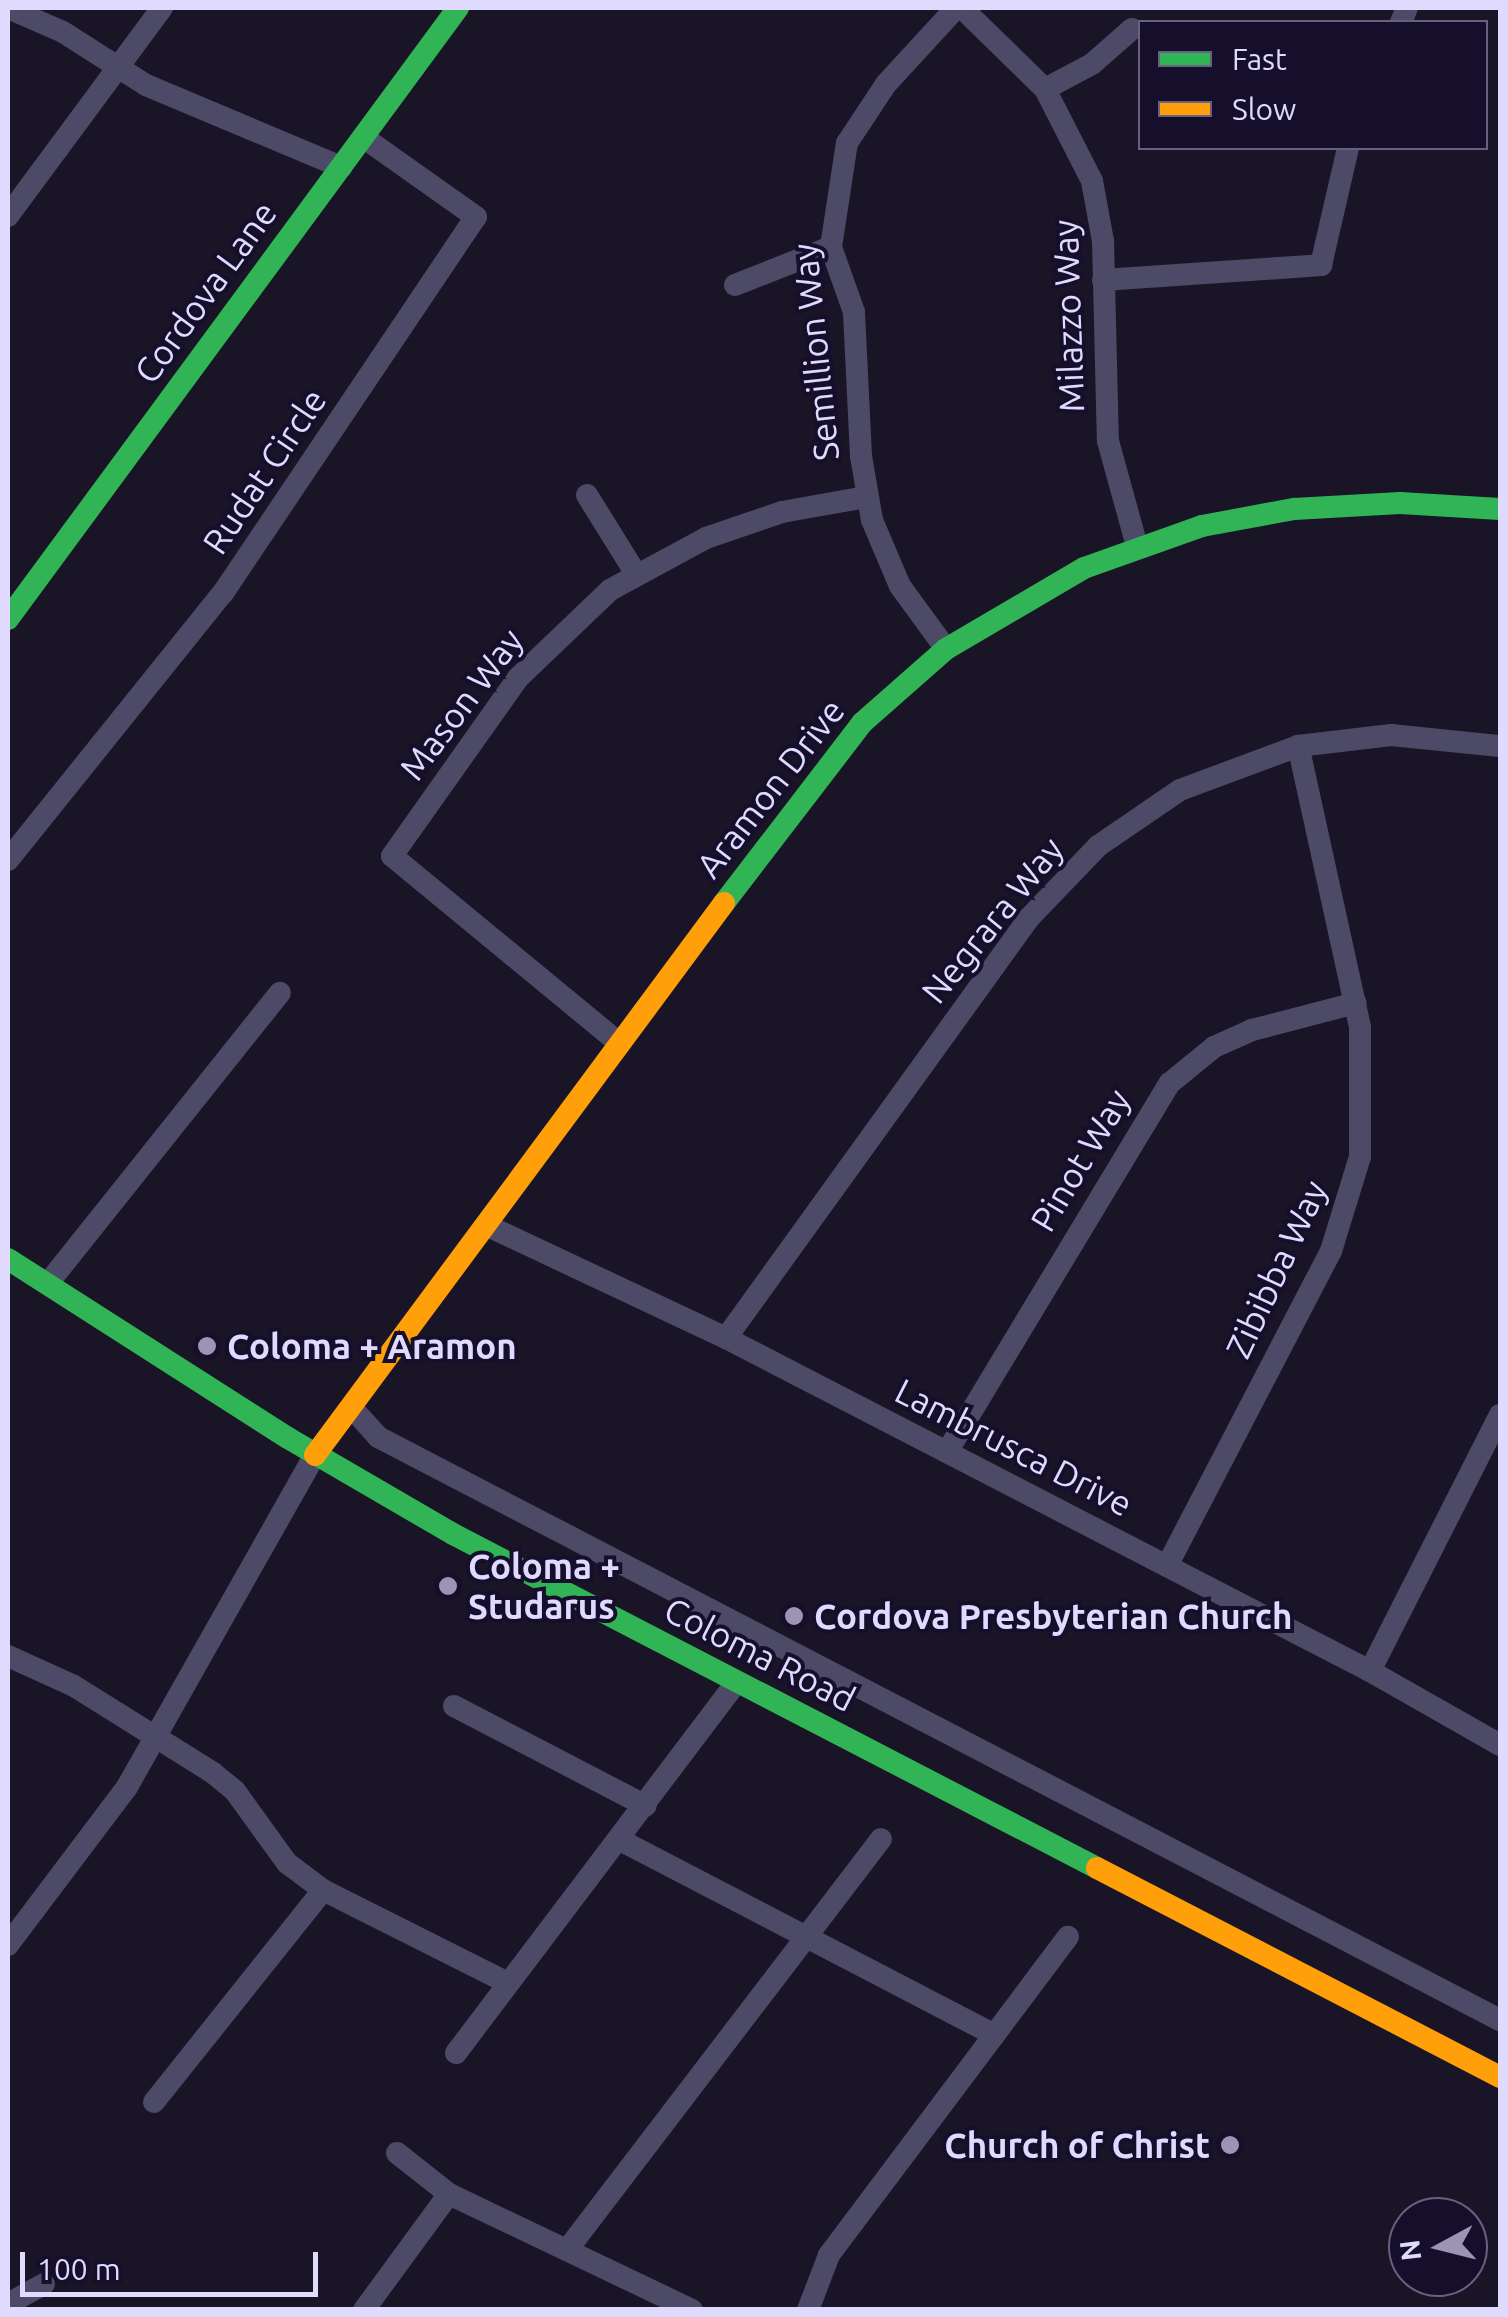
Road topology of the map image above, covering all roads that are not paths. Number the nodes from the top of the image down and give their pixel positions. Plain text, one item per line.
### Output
1 (8, 8) edge
2 (162, 8) edge
3 (458, 8) edge
4 (959, 8) edge
5 (1132, 29) dead end
6 (117, 68) junction
7 (1046, 89) junction
8 (363, 137) junction
9 (1348, 150) edge
10 (341, 166) junction
11 (8, 216) edge
12 (832, 247) junction
13 (1103, 280) junction
14 (735, 285) dead end
15 (587, 495) dead end
16 (866, 497) junction
17 (1500, 510) edge
18 (1137, 546) junction
19 (636, 574) junction
20 (8, 618) edge
21 (946, 649) junction
22 (1298, 746) junction
23 (1500, 746) edge
24 (8, 860) edge
25 (280, 993) dead end
26 (1356, 1004) junction
27 (619, 1043) junction
28 (488, 1226) junction
29 (8, 1258) edge
30 (49, 1282) junction
31 (726, 1338) junction
32 (352, 1408) junction
33 (1500, 1416) edge
34 (947, 1452) junction
35 (315, 1455) junction
36 (1167, 1566) junction
37 (8, 1656) edge
38 (1370, 1671) junction
39 (737, 1682) junction
40 (454, 1706) dead end
41 (154, 1736) junction
42 (1500, 1745) edge
43 (646, 1806) junction
44 (881, 1839) dead end
45 (620, 1840) junction
46 (323, 1890) junction
47 (806, 1938) junction
48 (1068, 1938) dead end
49 (8, 1945) edge
50 (508, 1983) junction
51 (1500, 2020) edge
52 (994, 2035) junction
53 (456, 2052) dead end
54 (1500, 2077) edge
55 (154, 2102) dead end
56 (397, 2153) dead end
57 (449, 2194) junction
58 (567, 2250) junction
59 (44, 2284) dead end
60 (8, 2304) edge
61 (364, 2310) edge
62 (692, 2310) edge
63 (808, 2310) edge

1 - 6 street
2 - 6 street
3 - 8 street, Cordova Lane
4 - 7 street, Milazzo Way
4 - 12 street, Semillion Way
5 - 7 street
6 - 10 street
6 - 11 street
7 - 13 street, Milazzo Way
8 - 10 street, Cordova Lane
8 - 24 street, Rudat Circle
9 - 13 street
10 - 20 street, Cordova Lane
12 - 14 street
12 - 16 street, Semillion Way
13 - 18 street, Milazzo Way
15 - 19 street
16 - 19 street, Mason Way
16 - 21 street, Semillion Way
17 - 18 street, Aramon Drive
18 - 21 street, Aramon Drive
19 - 27 street, Mason Way
21 - 27 street, Aramon Drive
22 - 23 street, Negrara Way
22 - 26 street, Zibibba Way
22 - 31 street, Negrara Way
25 - 30 street
26 - 34 street, Pinot Way
26 - 36 street, Zibibba Way
27 - 28 street, Aramon Drive
28 - 31 street, Lambrusca Drive
28 - 32 street, Aramon Drive
29 - 30 street, Coloma Road
30 - 35 street, Coloma Road
31 - 34 street, Lambrusca Drive
32 - 35 street, Aramon Drive
32 - 51 street, Coloma Road
33 - 38 street
34 - 36 street, Lambrusca Drive
35 - 39 street, Coloma Road
35 - 41 street
36 - 38 street, Lambrusca Drive
37 - 41 street
38 - 42 street, Lambrusca Drive
39 - 43 street
39 - 54 street, Coloma Road
40 - 43 street
41 - 46 street
41 - 49 street
43 - 45 street
44 - 47 street
45 - 47 street
45 - 50 street
46 - 50 street
46 - 55 street
47 - 52 street
47 - 58 street
48 - 52 street
50 - 53 street
52 - 63 street
56 - 57 street
57 - 58 street
57 - 61 street
58 - 62 street
59 - 60 street

